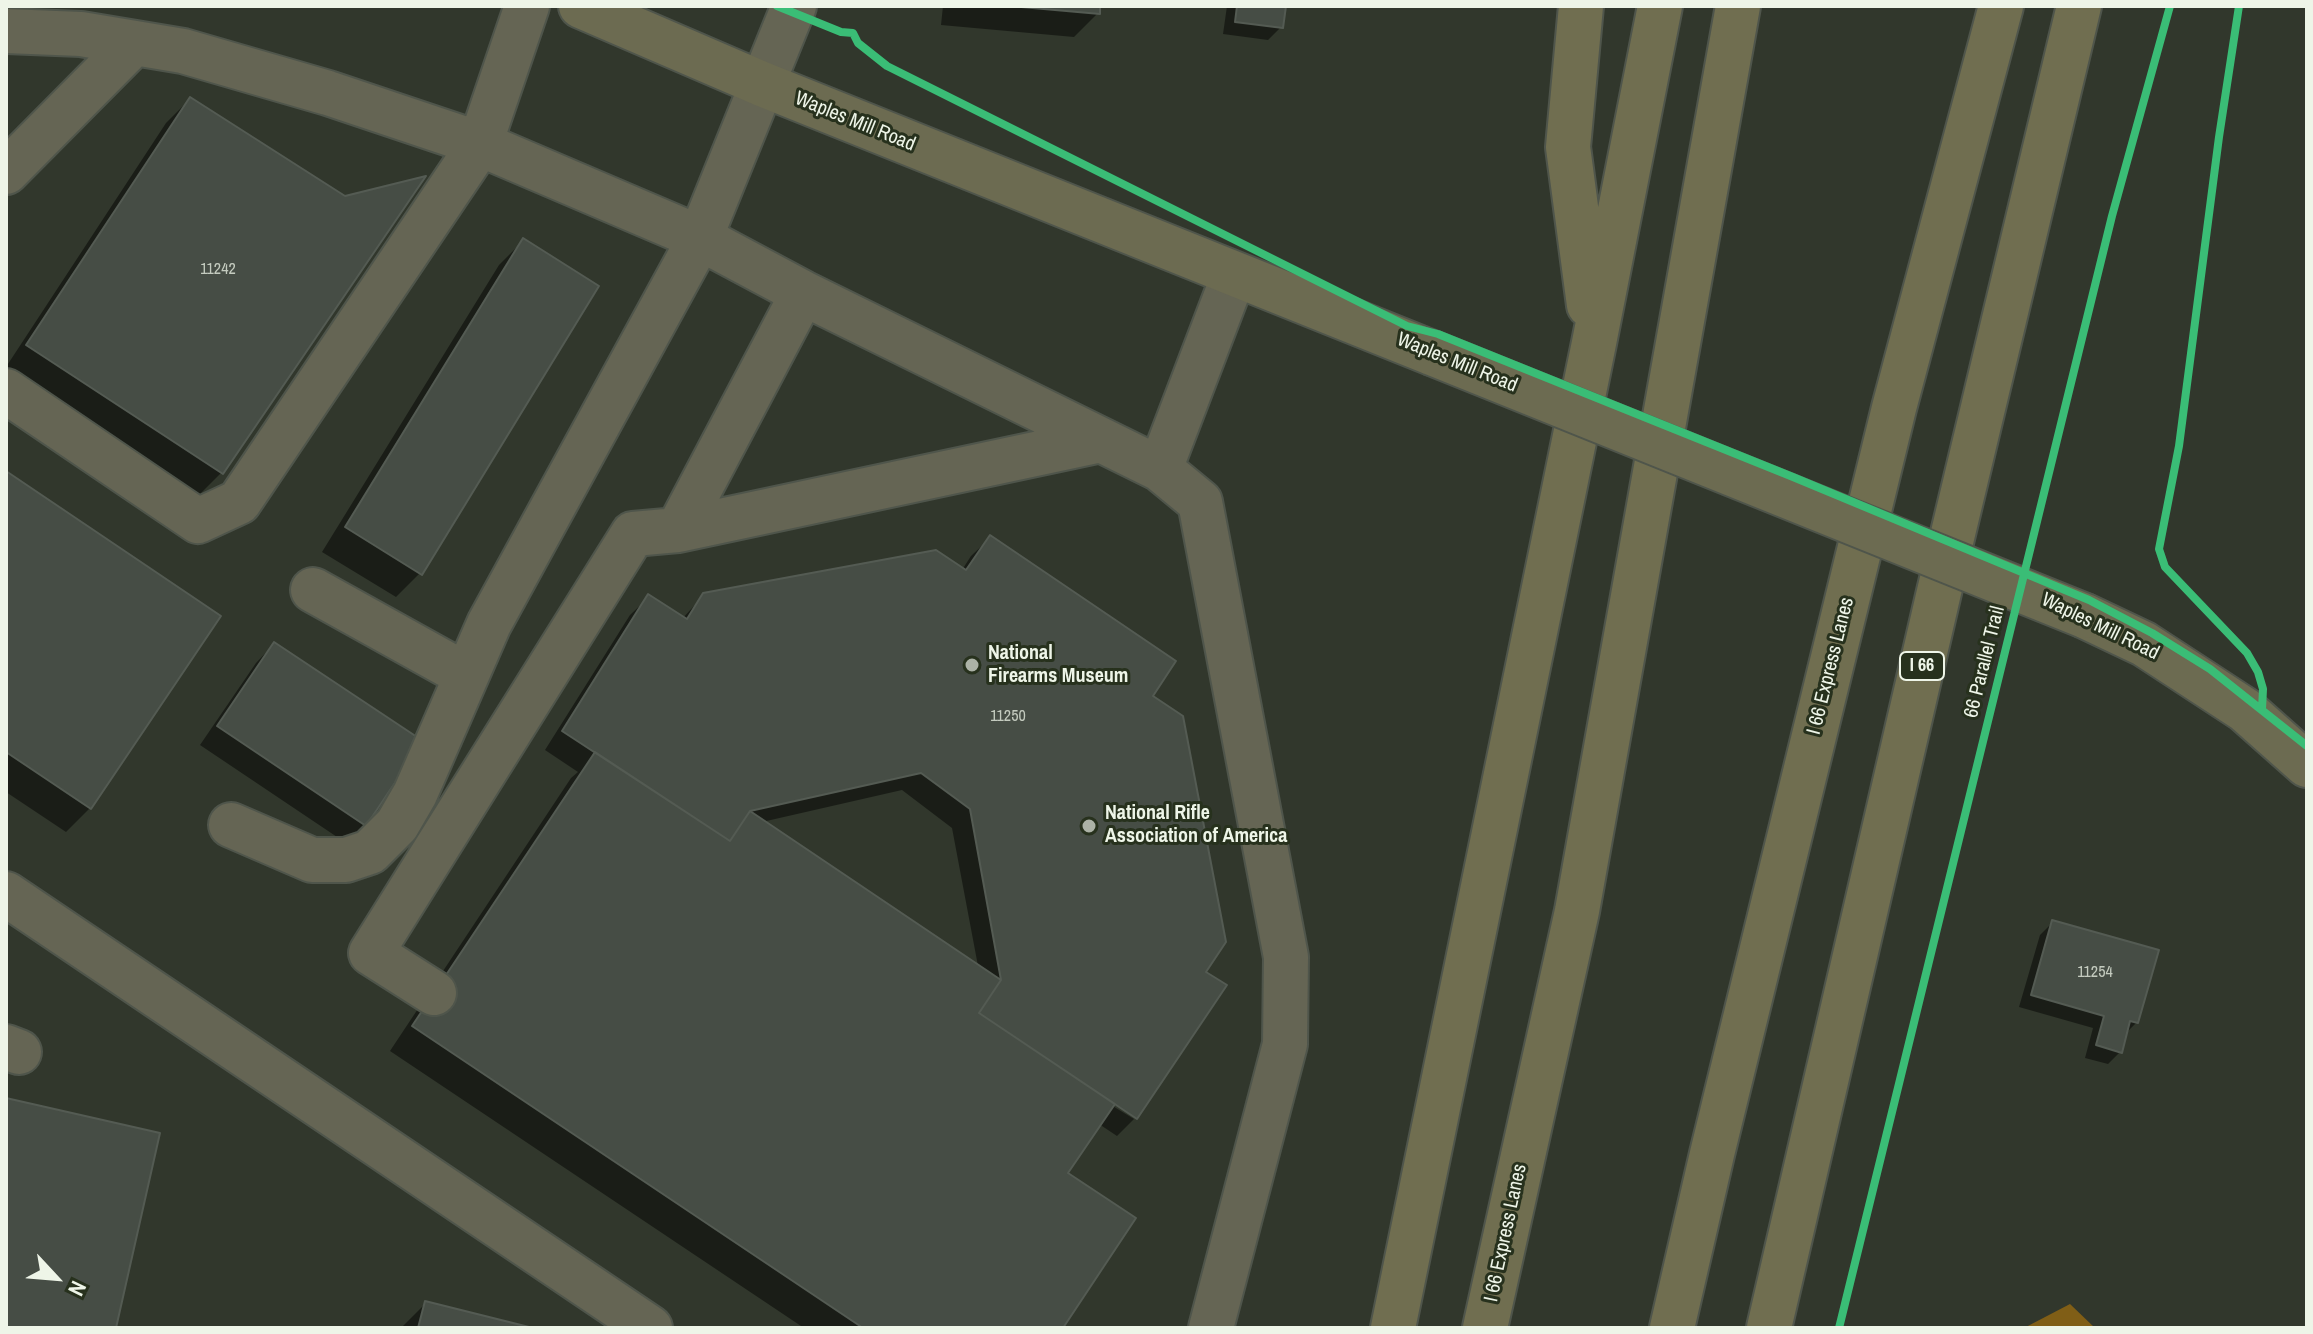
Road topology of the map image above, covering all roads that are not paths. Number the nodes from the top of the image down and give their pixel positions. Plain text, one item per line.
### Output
1 (527, 6) edge
2 (581, 6) edge
3 (794, 6) edge
4 (1581, 6) edge
5 (1660, 6) edge
6 (1738, 6) edge
7 (2001, 6) edge
8 (2079, 6) edge
9 (6, 31) edge
10 (134, 43) junction
11 (762, 84) junction
12 (480, 144) junction
13 (6, 172) edge
14 (700, 238) junction
15 (1234, 275) junction
16 (803, 293) junction
17 (1594, 343) junction
18 (6, 391) edge
19 (1101, 440) junction
20 (1160, 469) junction
21 (678, 530) junction
22 (313, 590) dead end
23 (466, 675) junction
24 (2307, 765) edge
25 (231, 825) dead end
26 (6, 894) edge
27 (434, 993) dead end
28 (650, 1328) edge
29 (1211, 1328) edge
30 (1393, 1328) edge
31 (1485, 1328) edge
32 (1672, 1328) edge
33 (1769, 1328) edge

1 - 12 street
2 - 11 main road, Waples Mill Road
3 - 11 street
4 - 17 highway
5 - 17 highway
6 - 31 highway, I 66 Express Lanes
7 - 32 highway, I 66 Express Lanes
8 - 33 highway, I 66
9 - 10 street
10 - 12 street
10 - 13 street
11 - 14 street
11 - 15 main road, Waples Mill Road
12 - 14 street
12 - 18 street
14 - 16 street
14 - 23 street
15 - 20 street
15 - 24 main road, Waples Mill Road, bridge
16 - 19 street
16 - 21 street
17 - 30 highway
19 - 20 street
19 - 21 street
20 - 29 street
21 - 27 street
22 - 23 street
23 - 25 street
26 - 28 street

